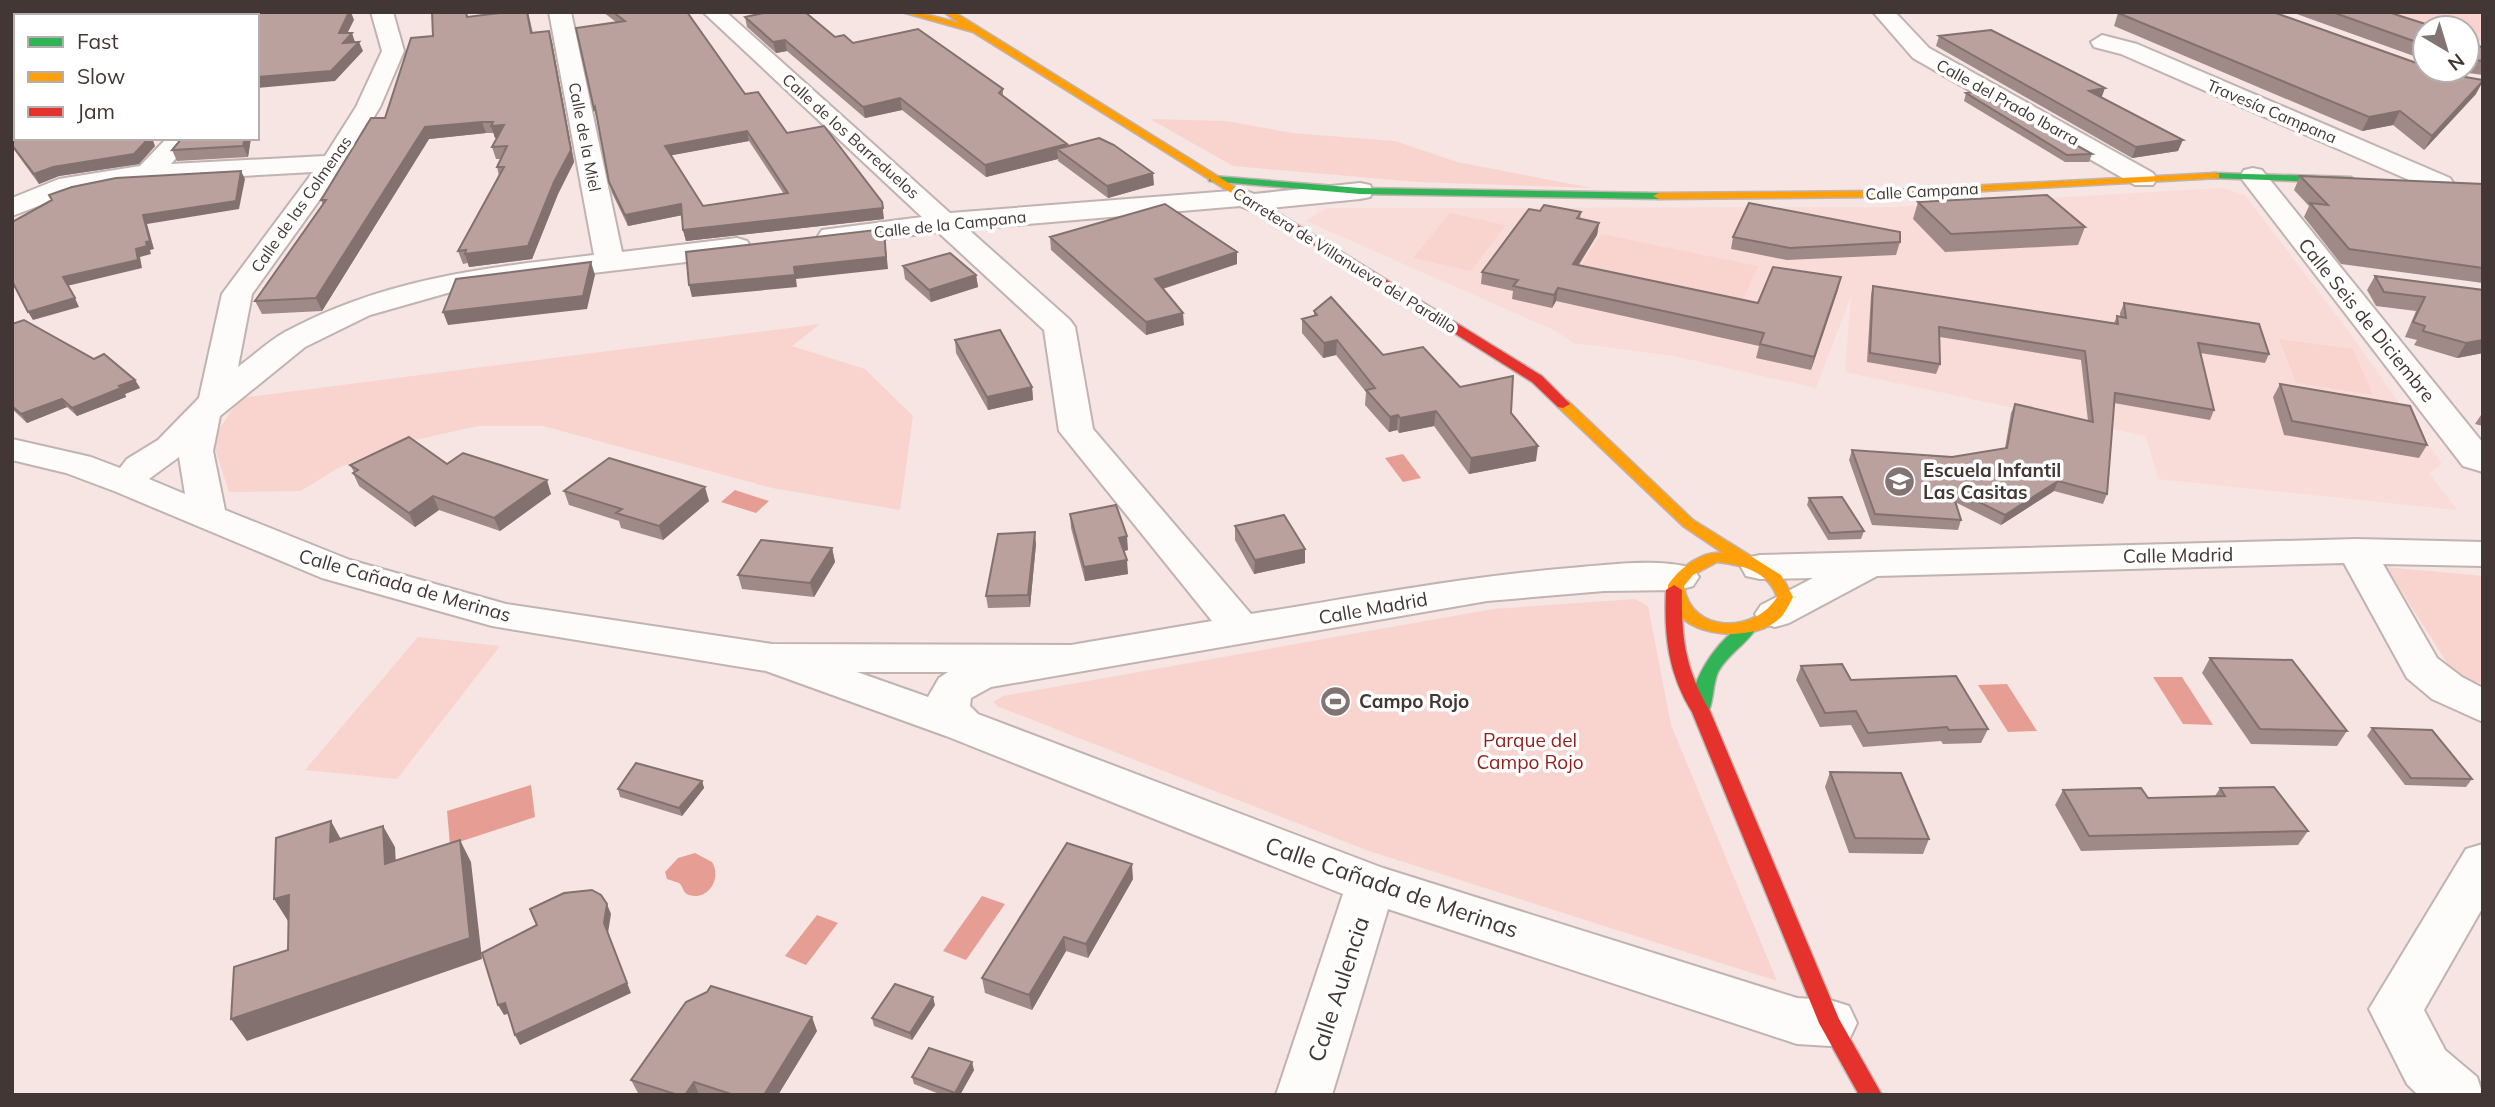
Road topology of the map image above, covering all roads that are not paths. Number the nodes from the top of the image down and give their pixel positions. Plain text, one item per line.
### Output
1 (382, 12) edge
2 (560, 12) edge
3 (713, 12) edge
4 (906, 12) edge
5 (948, 12) edge
6 (1883, 12) edge
7 (975, 30) junction
8 (2102, 42) dead end
9 (179, 140) edge
10 (333, 163) junction
11 (147, 174) junction
12 (2253, 176) junction
13 (1213, 179) junction
14 (2144, 179) junction
15 (2372, 181) edge
16 (2400, 183) edge
17 (2448, 185) joint
18 (1360, 191) junction
19 (1247, 200) junction
20 (12, 208) edge
21 (947, 222) junction
22 (799, 240) edge
23 (758, 244) edge
24 (610, 262) junction
25 (2330, 274) junction
26 (2372, 279) dead end
27 (294, 340) junction
28 (225, 347) junction
29 (209, 407) junction
30 (12, 449) edge
31 (195, 451) junction
32 (2483, 461) edge
33 (78, 464) junction
34 (127, 482) junction
35 (208, 516) junction
36 (1688, 523) junction
37 (2356, 551) junction
38 (2483, 554) edge
39 (1873, 563) junction
40 (1756, 565) junction
41 (1680, 578) junction
42 (1761, 622) junction
43 (1242, 630) junction
44 (772, 658) junction
45 (1068, 658) junction
46 (2483, 707) edge
47 (1700, 711) junction
48 (962, 725) junction
49 (2483, 863) edge
50 (1371, 884) junction
51 (1830, 1023) junction
52 (1304, 1095) edge
53 (1871, 1095) edge
54 (2457, 1095) edge

1 - 10 street, Calle de las Colmenas
2 - 24 street, Calle de la Miel
3 - 21 street, Calle de los Barreduelos
4 - 7 street, Carretera de Villanueva del Pardillo
5 - 7 street, Carretera de Villanueva del Pardillo
6 - 14 street, Calle del Prado Ibarra
7 - 13 street, Carretera de Villanueva del Pardillo
8 - 17 street, Travesía Campana
9 - 11 street
10 - 11 street
10 - 28 street, Calle de las Colmenas
11 - 20 street
12 - 14 street, Calle Campana
12 - 15 street, Calle Campana
12 - 25 street, Calle Seis de Diciembre
13 - 18 street
13 - 19 street, Carretera de Villanueva del Pardillo
14 - 18 street, Calle Campana
16 - 17 street
18 - 19 street, Calle de la Campana
19 - 21 street, Calle de la Campana
19 - 36 street, Carretera de Villanueva del Pardillo
21 - 22 street, Calle de la Campana
21 - 43 street, Calle de los Barreduelos
23 - 24 street
24 - 27 street
25 - 26 street
25 - 32 street, Calle Seis de Diciembre
27 - 28 street
27 - 29 street
28 - 29 street, Calle de las Colmenas
29 - 31 street
29 - 33 street
29 - 34 street
30 - 33 street, Calle Cañada de Merinas
31 - 34 street
31 - 35 street
33 - 34 street, Calle Cañada de Merinas
34 - 35 street, Calle Cañada de Merinas
35 - 44 street, Calle Cañada de Merinas
36 - 40 street, Carretera de Villanueva del Pardillo
36 - 41 street
37 - 38 street, Calle Madrid
37 - 39 street, Calle Madrid
37 - 46 street
39 - 40 street, Calle Madrid
39 - 42 street, Calle Madrid
40 - 41 street
40 - 42 street
41 - 42 street
41 - 43 street, Calle Madrid
41 - 47 street
42 - 47 street
43 - 45 street, Calle Madrid
44 - 45 street, Calle Madrid
44 - 48 street, Calle Cañada de Merinas
45 - 48 street, Calle Madrid
47 - 51 street
48 - 50 street, Calle Cañada de Merinas
49 - 54 street
50 - 51 street, Calle Cañada de Merinas
50 - 52 street, Calle Aulencia
51 - 53 street

